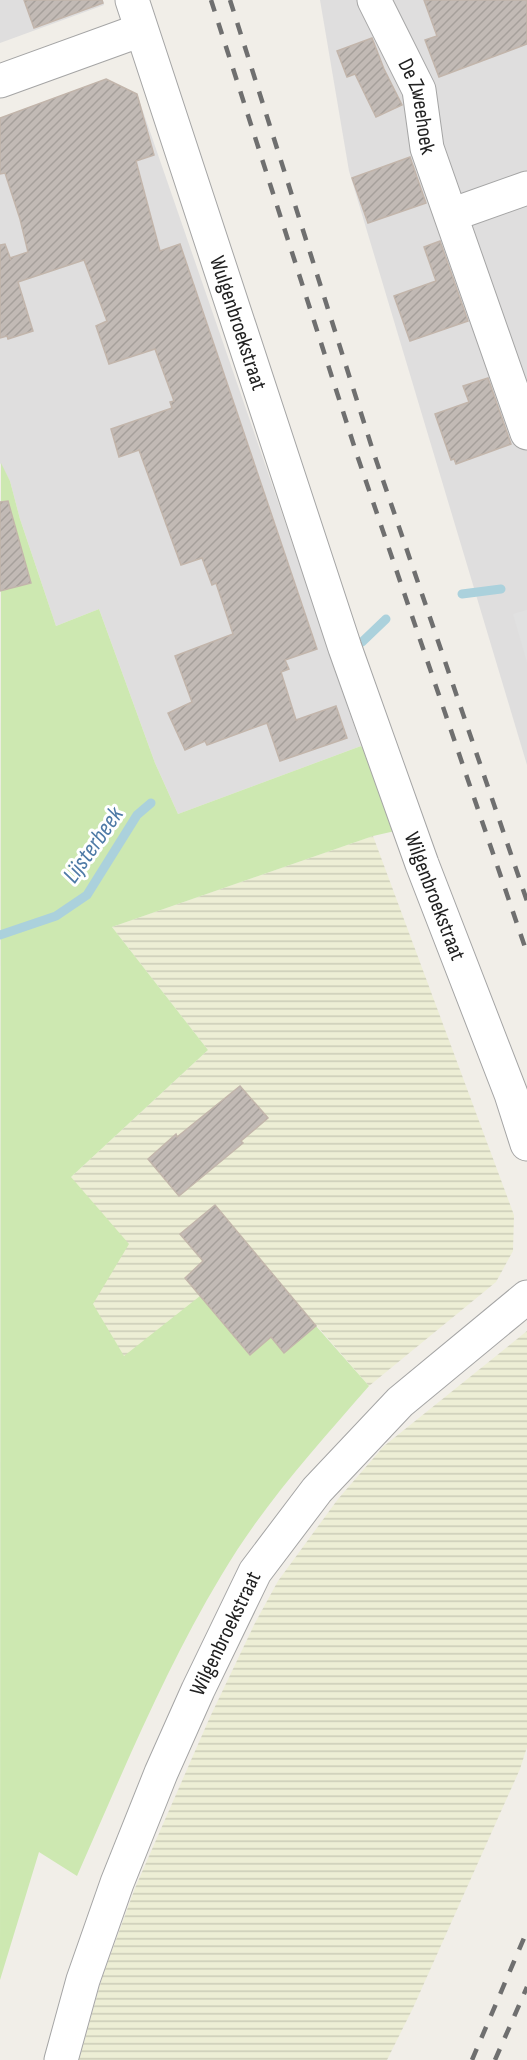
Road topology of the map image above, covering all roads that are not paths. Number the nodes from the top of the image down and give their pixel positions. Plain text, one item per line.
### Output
1 (374, 0) edge
2 (136, 15) edge
3 (0, 81) edge
4 (527, 188) edge
5 (451, 215) junction
6 (515, 362) edge
7 (527, 433) edge
8 (345, 648) joint
9 (527, 1144) edge
10 (527, 1297) edge
11 (61, 2060) edge

1 - 5 street, De Zweehoek
2 - 3 street
2 - 8 street, Wulgenbroekstraat
4 - 5 street
5 - 6 street, De Zweehoek
6 - 7 street, De Zweehoek
8 - 9 street, Wilgenbroekstraat
10 - 11 street, Wilgenbroekstraat

